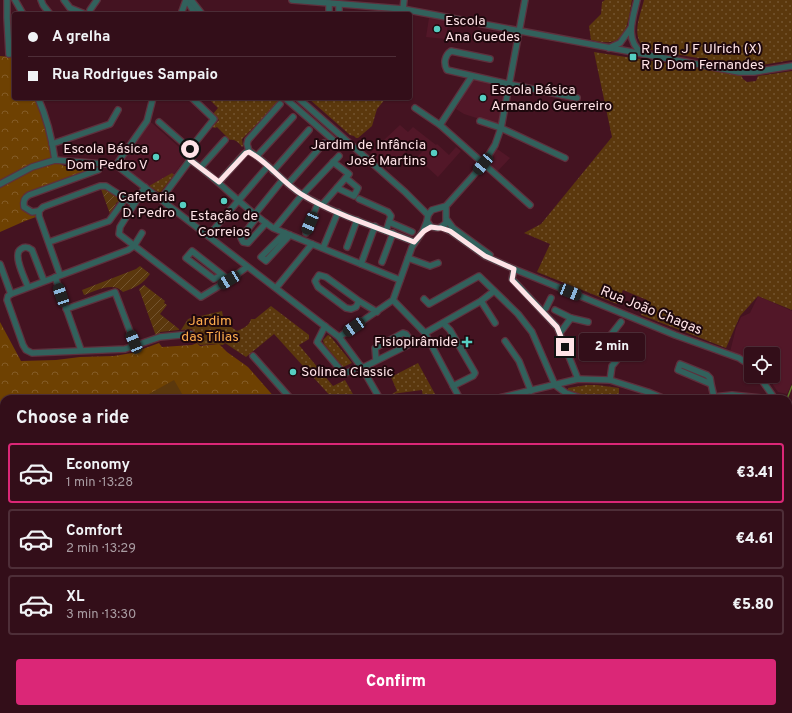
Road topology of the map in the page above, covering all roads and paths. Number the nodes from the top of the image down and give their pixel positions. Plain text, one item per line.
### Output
1 (7, 0) edge
2 (15, 0) edge
3 (41, 0) edge
4 (64, 0) edge
5 (97, 0) edge
6 (186, 0) edge
7 (191, 0) edge
8 (292, 0) edge
9 (404, 0) edge
10 (525, 0) edge
11 (637, 0) edge
12 (352, 2) edge
13 (329, 3) junction
14 (339, 4) junction
15 (403, 9) junction
16 (22, 12) edge
17 (48, 12) edge
18 (80, 12) edge
19 (90, 12) edge
20 (182, 12) edge
21 (194, 12) edge
22 (200, 12) edge
23 (329, 12) edge
24 (338, 12) edge
25 (631, 29) junction
26 (519, 30) junction
27 (624, 38) junction
28 (632, 39) junction
29 (609, 48) junction
30 (625, 51) junction
31 (9, 54) dead end
32 (642, 54) junction
33 (490, 59) dead end
34 (792, 66) edge
35 (472, 76) junction
36 (508, 84) junction
37 (576, 98) dead end
38 (39, 100) edge
39 (152, 100) edge
40 (194, 100) edge
41 (287, 100) edge
42 (300, 100) edge
43 (280, 104) dead end
44 (415, 108) dead end
45 (118, 110) dead end
46 (293, 117) dead end
47 (480, 121) dead end
48 (159, 122) dead end
49 (440, 125) junction
50 (501, 128) junction
51 (309, 130) dead end
52 (225, 140) dead end
53 (348, 142) junction
54 (52, 144) junction
55 (324, 144) dead end
56 (190, 149) junction
57 (249, 152) junction
58 (257, 156) junction
59 (339, 156) dead end
60 (565, 158) dead end
61 (55, 160) junction
62 (190, 160) junction
63 (333, 162) junction
64 (483, 164) junction
65 (116, 165) junction
66 (268, 166) junction
67 (201, 167) junction
68 (98, 170) dead end
69 (273, 171) junction
70 (347, 176) junction
71 (219, 182) junction
72 (280, 183) dead end
73 (0, 184) edge
74 (288, 184) junction
75 (145, 187) junction
76 (337, 188) junction
77 (302, 195) junction
78 (125, 199) junction
79 (161, 199) junction
80 (359, 199) dead end
81 (239, 200) junction
82 (134, 204) junction
83 (320, 204) junction
84 (530, 205) dead end
85 (446, 206) junction
86 (39, 211) junction
87 (432, 211) junction
88 (338, 212) junction
89 (256, 215) junction
90 (446, 217) junction
91 (357, 220) junction
92 (427, 221) junction
93 (389, 222) junction
94 (266, 223) junction
95 (375, 226) junction
96 (431, 227) junction
97 (275, 228) junction
98 (441, 228) junction
99 (386, 231) junction
100 (424, 231) junction
101 (412, 232) dead end
102 (142, 233) dead end
103 (306, 233) dead end
104 (393, 233) junction
105 (287, 234) junction
106 (208, 236) junction
107 (49, 242) junction
108 (414, 242) junction
109 (312, 244) junction
110 (134, 246) junction
111 (347, 247) dead end
112 (323, 248) junction
113 (408, 258) junction
114 (497, 261) junction
115 (382, 262) dead end
116 (438, 263) dead end
117 (0, 264) edge
118 (361, 264) junction
119 (247, 267) junction
120 (514, 269) junction
121 (222, 275) junction
122 (58, 276) junction
123 (229, 280) junction
124 (400, 280) junction
125 (44, 281) junction
126 (28, 287) junction
127 (276, 288) junction
128 (494, 291) junction
129 (11, 294) junction
130 (551, 298) dead end
131 (424, 299) dead end
132 (393, 300) junction
133 (359, 301) junction
134 (481, 301) junction
135 (546, 308) dead end
136 (66, 309) junction
137 (555, 310) dead end
138 (377, 312) junction
139 (571, 318) junction
140 (588, 322) dead end
141 (621, 322) dead end
142 (443, 323) junction
143 (495, 323) dead end
144 (325, 326) junction
145 (560, 333) junction
146 (191, 334) dead end
147 (425, 334) junction
148 (338, 337) junction
149 (505, 341) dead end
150 (133, 347) junction
151 (81, 350) junction
152 (253, 356) dead end
153 (376, 360) junction
154 (744, 361) edge
155 (361, 367) junction
156 (578, 379) junction
157 (610, 380) junction
158 (765, 383) edge
159 (711, 384) junction
160 (555, 385) junction
161 (452, 386) junction
162 (531, 391) junction
163 (287, 395) edge
164 (378, 395) edge
165 (458, 395) edge
166 (513, 395) edge
167 (572, 395) edge
168 (656, 395) edge
169 (713, 395) edge
170 (772, 395) edge

1 - 31 street
2 - 16 street
3 - 17 street
4 - 18 street
5 - 19 street
6 - 20 street
6 - 21 street
7 - 22 street
8 - 13 street
9 - 15 street
10 - 26 street
11 - 25 street
12 - 14 street
12 - 15 street
13 - 14 street
13 - 23 street
14 - 24 street
15 - 26 street
25 - 27 street
25 - 28 street
26 - 29 street
26 - 36 street
27 - 29 street
27 - 30 street
28 - 30 street
28 - 32 street
29 - 30 street
30 - 32 street
32 - 34 street
33 - 35 street
35 - 36 street
35 - 49 street
36 - 37 street
36 - 50 street
38 - 54 street
39 - 65 street
40 - 56 street
41 - 53 street
42 - 53 street
43 - 57 street
44 - 49 street
45 - 54 street
46 - 58 street
47 - 50 street
48 - 56 street
49 - 64 street
50 - 60 street
50 - 64 street
51 - 69 street
52 - 67 street
53 - 87 street
54 - 61 street
55 - 74 street
56 - 62 street
57 - 58 street
57 - 71 street
58 - 66 street
59 - 63 street
61 - 65 street
61 - 73 street
62 - 67 street
62 - 79 street
63 - 70 street
63 - 77 street
64 - 84 street
64 - 85 street
65 - 75 street
66 - 69 street
66 - 81 street
67 - 71 street
68 - 86 street
69 - 74 street
70 - 76 street
70 - 76 street
71 - 81 street
72 - 89 street
74 - 77 street
75 - 79 street
75 - 82 street
76 - 83 street
77 - 83 street
77 - 97 street
78 - 82 street
78 - 86 street
78 - 107 street
79 - 106 street
80 - 93 street
81 - 89 street
81 - 106 street
82 - 110 street
83 - 88 street
83 - 103 street
85 - 87 street
85 - 90 street
86 - 107 street
87 - 90 street
87 - 92 street
88 - 91 street
88 - 112 street
89 - 94 street
89 - 94 street
90 - 98 street
90 - 114 street, Rua João Chagas
91 - 95 street
91 - 111 street
92 - 96 street
92 - 100 street
93 - 99 street
93 - 101 street
94 - 97 street
95 - 99 street
95 - 118 street
96 - 98 street
96 - 100 street
97 - 105 street
98 - 114 street, Rua João Chagas
99 - 104 street
100 - 108 street
102 - 110 street
104 - 108 street
104 - 115 street
105 - 105 street
105 - 109 street
106 - 119 street
107 - 122 street
108 - 113 street
109 - 112 street
109 - 127 street
110 - 122 street
110 - 123 street
112 - 118 street
113 - 116 street
113 - 124 street
114 - 120 street, Rua João Chagas
117 - 129 street
118 - 124 street
119 - 123 street
119 - 127 street
120 - 145 street
120 - 154 street, Rua João Chagas
121 - 121 street
121 - 123 street
122 - 125 street
122 - 136 street
124 - 132 street
125 - 126 street
125 - 126 street
126 - 129 street
127 - 144 street
128 - 131 street
128 - 134 street
128 - 160 street
129 - 151 street
130 - 135 street
132 - 138 street
132 - 147 street
133 - 133 street
133 - 138 street
134 - 142 street
134 - 143 street
136 - 150 street
136 - 151 street
137 - 139 street
138 - 148 street
139 - 140 street
139 - 145 street
141 - 157 street
142 - 147 street
142 - 161 street
144 - 148 street
144 - 155 street
145 - 156 street
146 - 150 street
147 - 161 street
148 - 155 street
149 - 162 street
150 - 151 street
152 - 163 street
153 - 153 street
153 - 155 street
155 - 164 street
156 - 157 street
156 - 160 street
157 - 168 street
158 - 170 street
159 - 159 street
159 - 169 street
160 - 162 street
160 - 167 street
161 - 165 street
162 - 166 street

